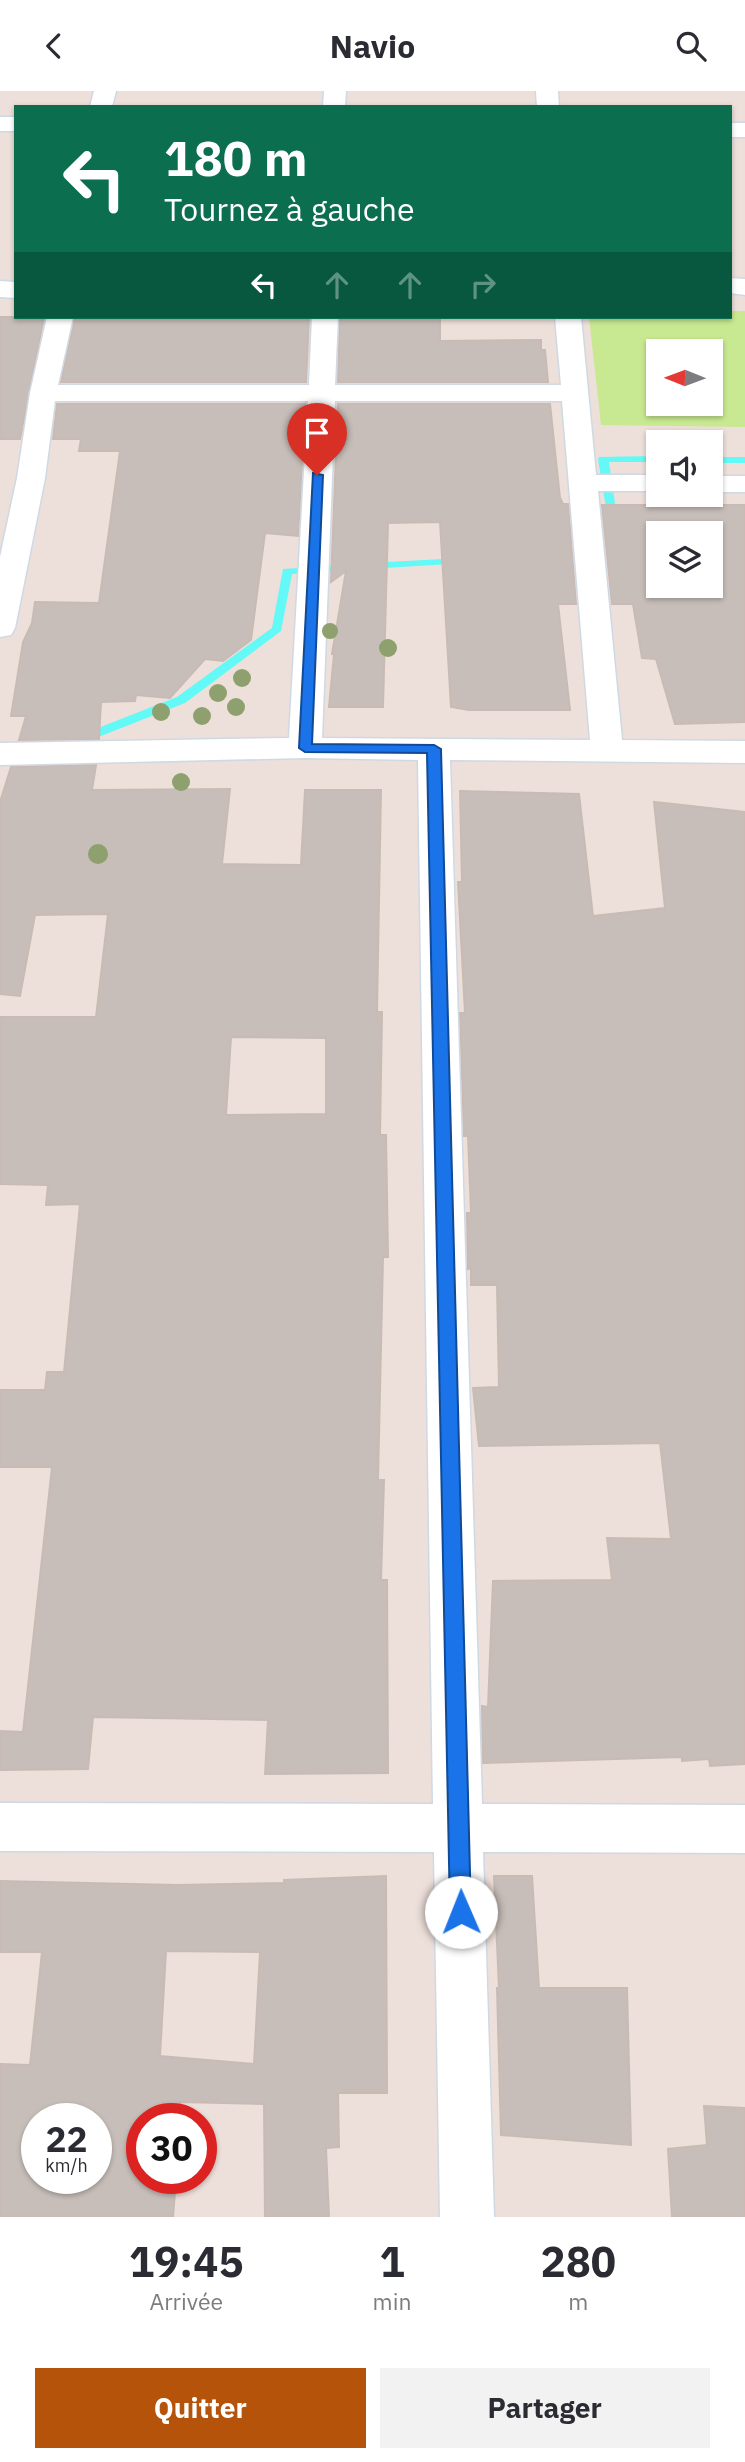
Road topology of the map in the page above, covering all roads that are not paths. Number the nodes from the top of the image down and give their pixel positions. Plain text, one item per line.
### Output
1 (60, 319) edge
2 (325, 319) edge
3 (568, 319) edge
4 (43, 393) junction
5 (321, 393) junction
6 (575, 393) junction
7 (0, 478) edge
8 (31, 478) junction
9 (582, 483) junction
10 (646, 484) edge
11 (723, 484) edge
12 (745, 484) edge
13 (0, 628) edge
14 (305, 748) junction
15 (434, 749) junction
16 (607, 751) junction
17 (745, 753) edge
18 (0, 754) edge
19 (0, 1827) edge
20 (459, 1828) junction
21 (745, 1829) edge
22 (467, 2217) edge

1 - 4 street
2 - 5 street
3 - 6 street
4 - 5 street
4 - 8 street
5 - 6 street
5 - 14 street
6 - 9 street
7 - 8 street
8 - 13 street
9 - 10 street
9 - 16 street
11 - 12 street
14 - 15 street
14 - 18 street
15 - 16 street
15 - 20 street
16 - 17 street
19 - 20 street
20 - 21 street
20 - 22 street

